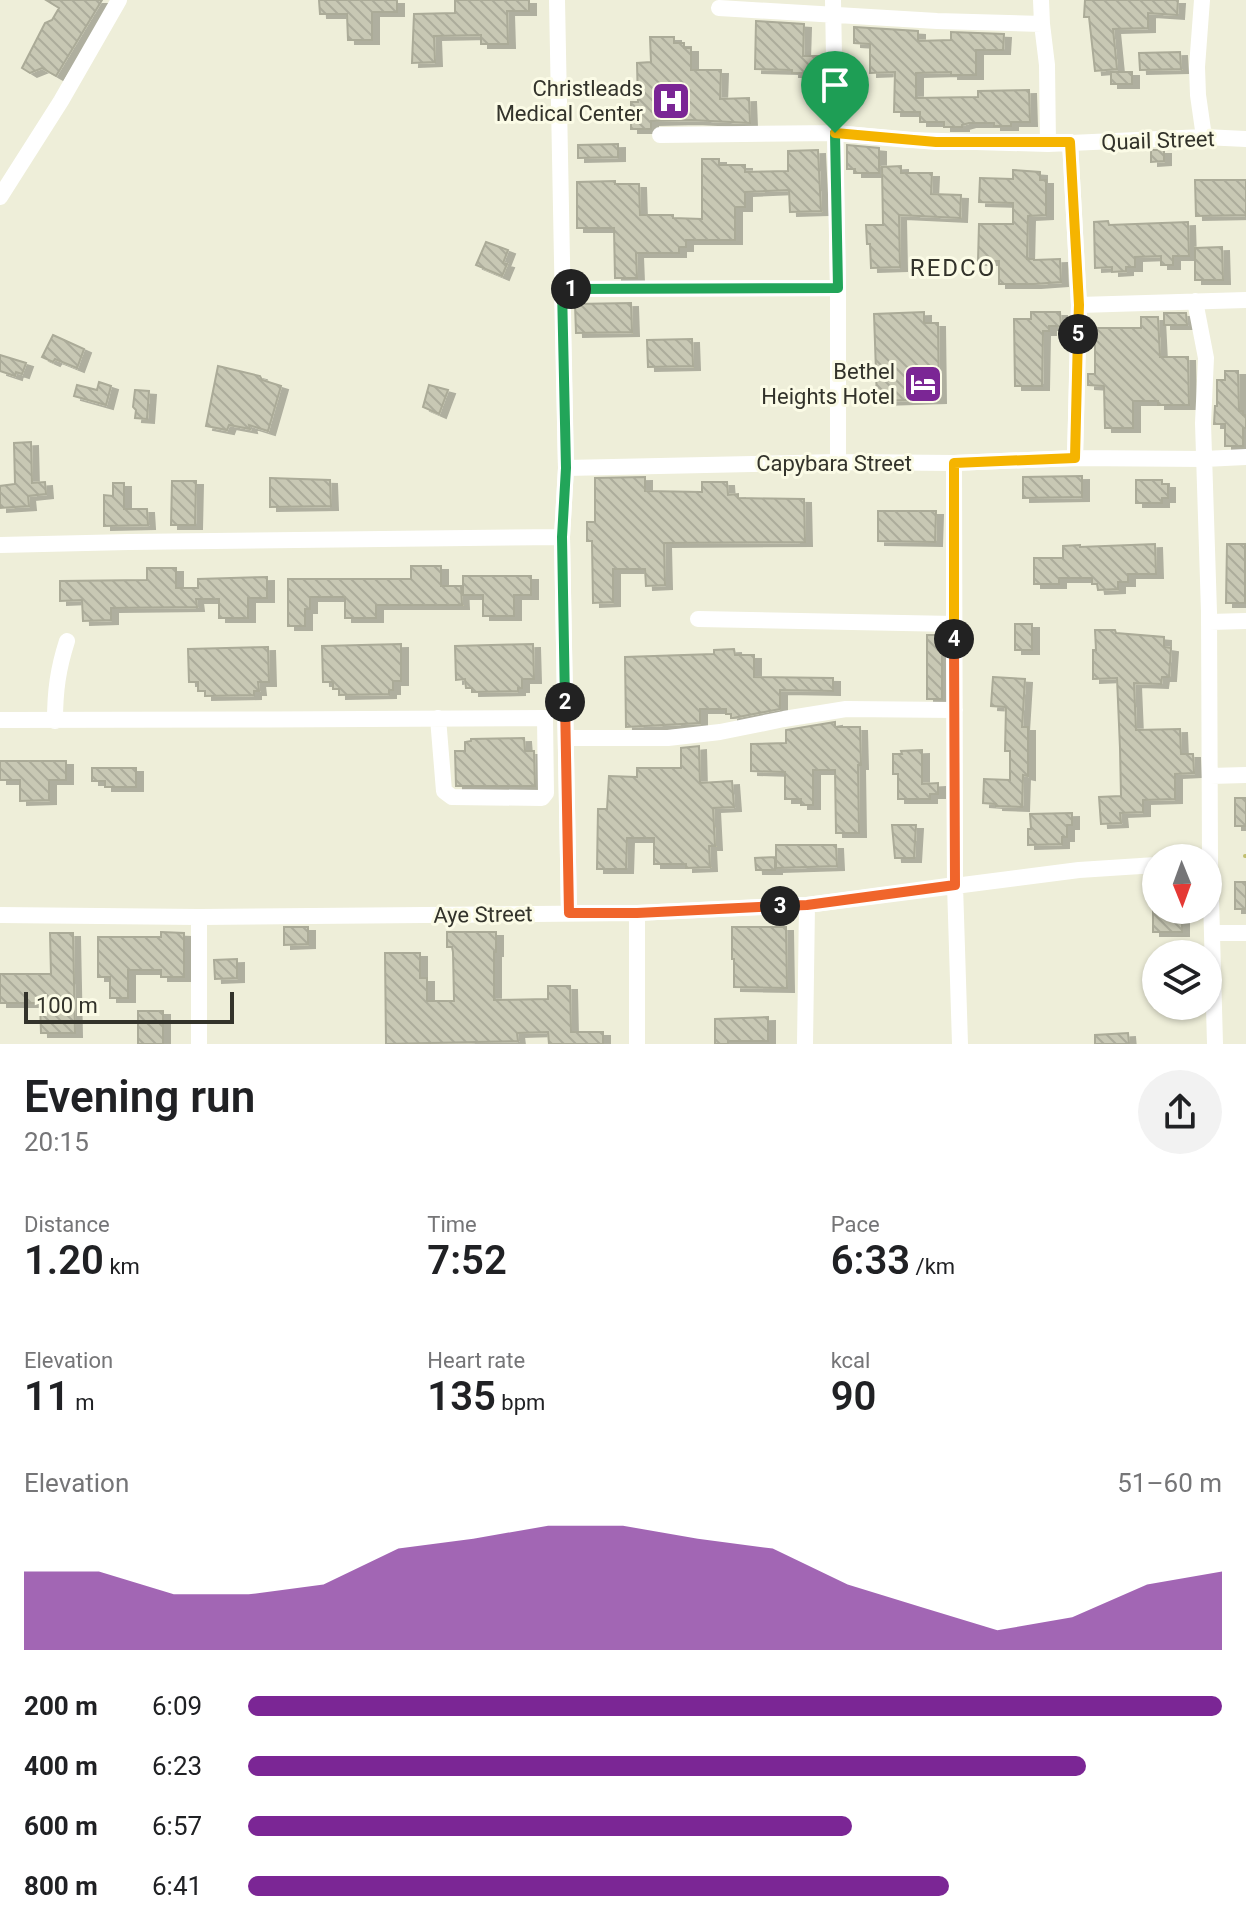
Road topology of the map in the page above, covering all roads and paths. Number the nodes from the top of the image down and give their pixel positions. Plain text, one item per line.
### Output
1 (119, 0) edge
2 (557, 0) edge
3 (1041, 0) edge
4 (1202, 0) edge
5 (719, 8) dead end
6 (832, 8) edge
7 (1042, 24) junction
8 (835, 133) junction
9 (660, 135) dead end
10 (1204, 137) junction
11 (1246, 139) edge
12 (1070, 142) junction
13 (1048, 144) junction
14 (0, 197) edge
15 (838, 288) junction
16 (562, 289) junction
17 (1246, 300) edge
18 (1195, 301) junction
19 (1079, 305) junction
20 (1246, 457) edge
21 (1075, 458) junction
22 (1204, 459) junction
23 (838, 462) junction
24 (954, 463) junction
25 (566, 468) junction
26 (562, 537) junction
27 (0, 545) edge
28 (698, 619) dead end
29 (1246, 621) edge
30 (1209, 622) junction
31 (954, 624) junction
32 (67, 641) dead end
33 (955, 710) junction
34 (438, 718) junction
35 (0, 720) edge
36 (55, 721) junction
37 (566, 738) junction
38 (1246, 775) edge
39 (1210, 776) junction
40 (1209, 844) edge
41 (1142, 866) edge
42 (955, 885) junction
43 (807, 905) junction
44 (569, 913) junction
45 (637, 913) junction
46 (0, 915) edge
47 (199, 917) junction
48 (1212, 924) edge
49 (1212, 933) junction
50 (1246, 933) edge
51 (199, 1044) edge
52 (637, 1044) edge
53 (805, 1044) edge
54 (960, 1044) edge
55 (1215, 1044) edge

1 - 14 street
2 - 16 street
3 - 7 street
4 - 10 street
5 - 6 street
6 - 7 street
6 - 8 street
7 - 13 street
8 - 9 street, Quail Street
8 - 13 street, Quail Street
8 - 15 street
10 - 11 street, Quail Street
10 - 12 street, Quail Street
12 - 13 street, Quail Street
12 - 19 street
15 - 16 street
15 - 23 street
16 - 25 street
17 - 18 street
18 - 19 street
18 - 22 street
19 - 21 street
20 - 22 street, Capybara Street
21 - 22 street, Capybara Street
21 - 24 street, Capybara Street
22 - 30 street
23 - 24 street, Capybara Street
23 - 25 street, Capybara Street
24 - 31 street
25 - 26 street
26 - 27 street
26 - 37 street
28 - 31 street
29 - 30 street
30 - 39 street
31 - 33 street
32 - 36 street
33 - 37 street
33 - 42 street
34 - 34 street
34 - 36 street
35 - 36 street
37 - 44 street
38 - 39 street
39 - 40 street
41 - 42 street, Aye Street
42 - 43 street, Aye Street
42 - 54 street
43 - 45 street, Aye Street
43 - 53 street
44 - 45 street, Aye Street
44 - 47 street, Aye Street
45 - 52 street
46 - 47 street, Aye Street
47 - 51 street
48 - 49 street
49 - 50 street
49 - 55 street

